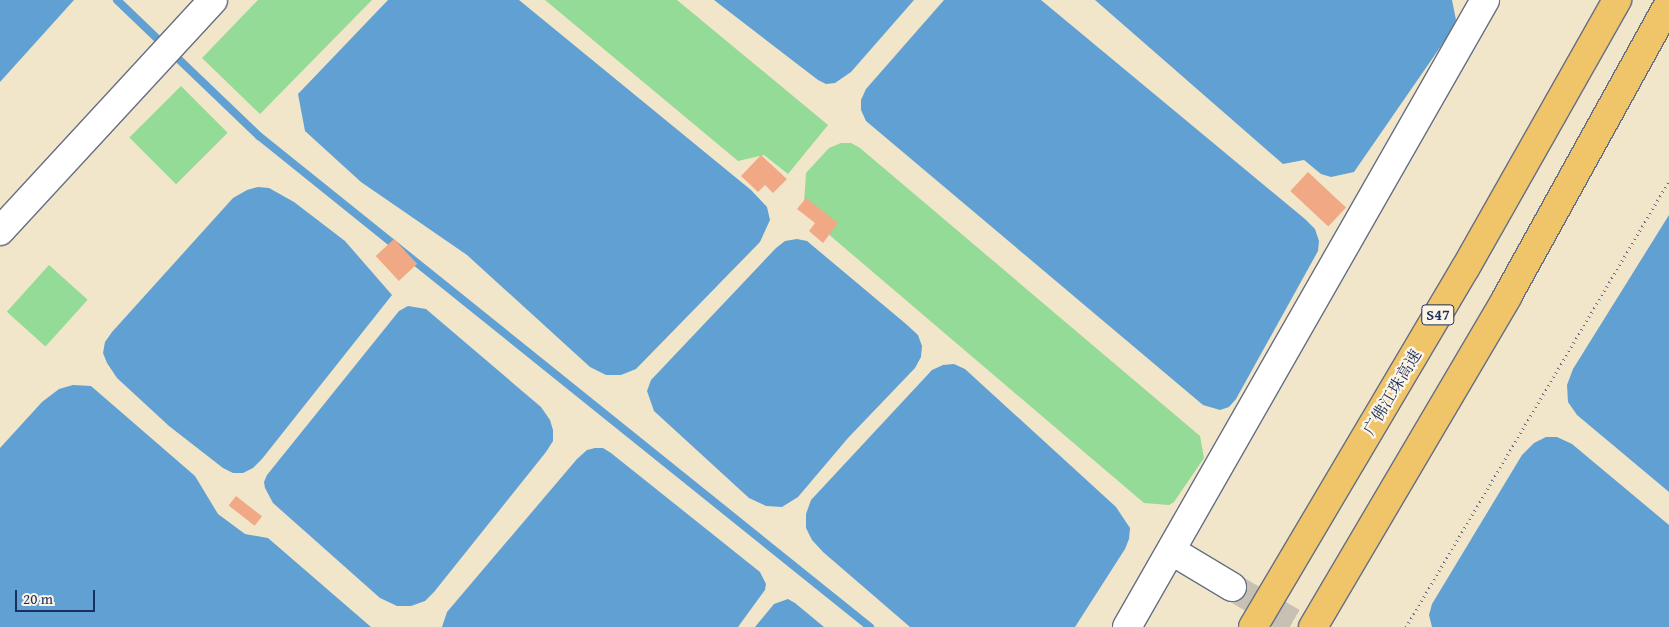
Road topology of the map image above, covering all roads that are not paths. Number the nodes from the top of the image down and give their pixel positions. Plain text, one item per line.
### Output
1 (213, 0) edge
2 (1486, 0) edge
3 (1617, 0) edge
4 (1669, 4) edge
5 (0, 231) edge
6 (1172, 551) junction
7 (1232, 587) tunnel mouth
8 (1127, 627) edge
9 (1253, 627) edge
10 (1313, 627) edge

1 - 5 street
2 - 6 street
3 - 9 highway, 广佛江珠高速 / S47
4 - 10 highway
6 - 7 street
6 - 8 street

